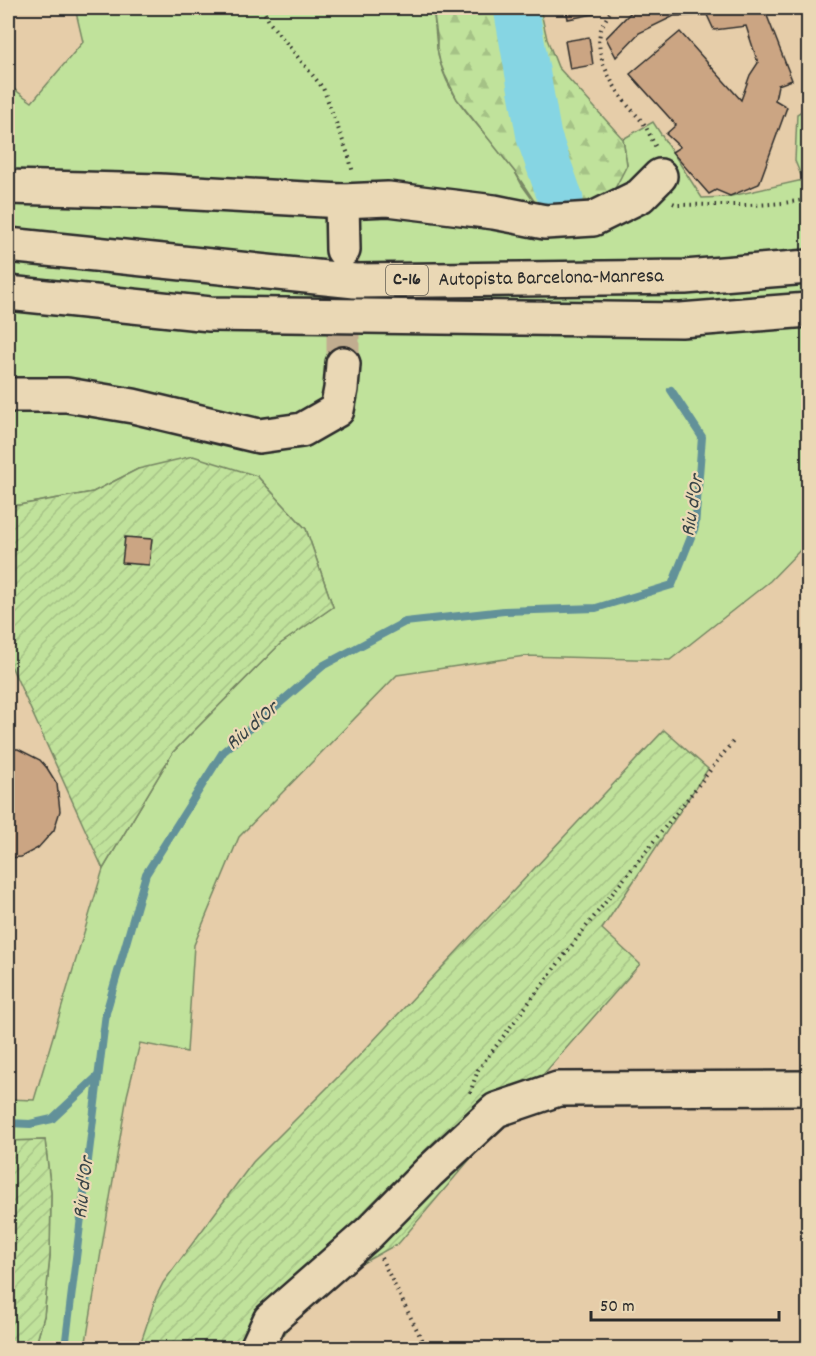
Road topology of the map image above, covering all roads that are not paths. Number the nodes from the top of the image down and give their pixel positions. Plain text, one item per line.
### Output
1 (650, 186) road end
2 (8, 187) edge
3 (351, 200) junction
4 (8, 245) edge
5 (343, 250) tunnel mouth
6 (808, 267) edge
7 (8, 293) edge
8 (808, 310) edge
9 (343, 364) tunnel mouth
10 (8, 395) edge
11 (808, 1088) edge
12 (257, 1348) edge

1 - 3 main road
2 - 3 main road
3 - 5 main road
4 - 6 main road, Autopista Barcelona-Manresa / C-16
7 - 8 main road, Autopista Barcelona-Manresa / C-16
9 - 10 main road
11 - 12 main road

